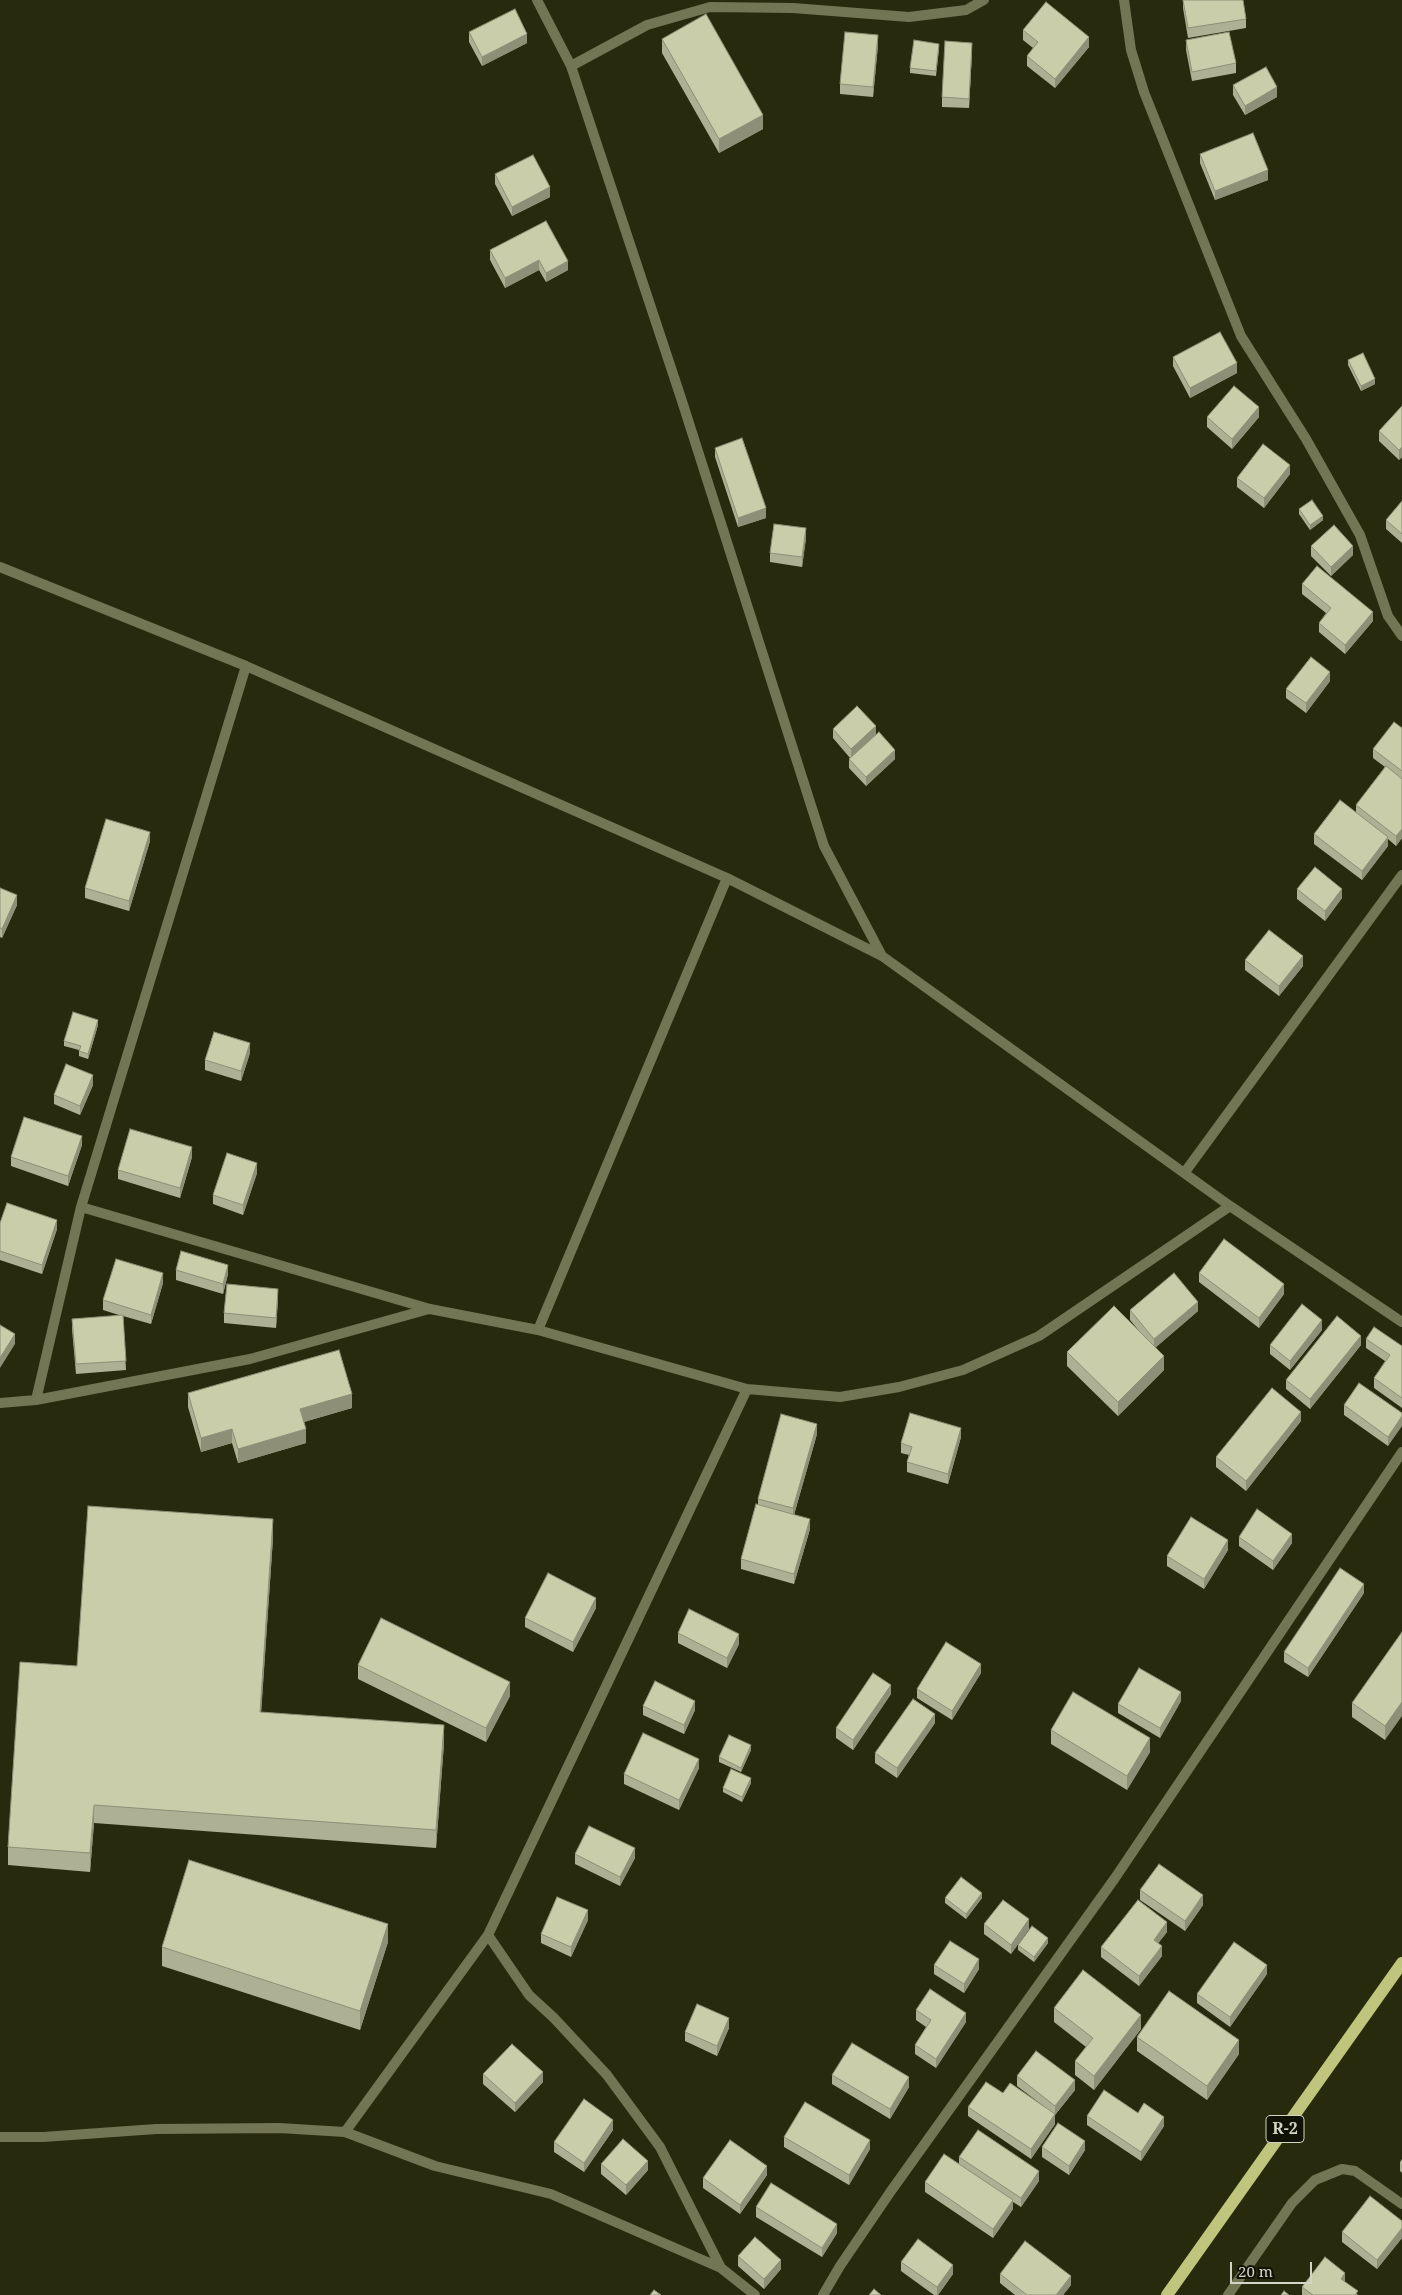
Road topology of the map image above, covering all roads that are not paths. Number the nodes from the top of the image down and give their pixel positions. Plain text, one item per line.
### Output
1 (537, 0) edge
2 (984, 0) edge
3 (1124, 0) edge
4 (571, 66) junction
5 (0, 566) edge
6 (1402, 636) edge
7 (246, 666) junction
8 (1402, 875) edge
9 (727, 878) junction
10 (882, 956) junction
11 (1185, 1172) junction
12 (1230, 1206) junction
13 (81, 1207) junction
14 (430, 1309) junction
15 (1402, 1322) edge
16 (538, 1330) junction
17 (747, 1390) junction
18 (36, 1400) junction
19 (0, 1403) edge
20 (1402, 1452) edge
21 (488, 1935) junction
22 (1402, 1963) edge
23 (345, 2132) junction
24 (0, 2137) edge
25 (1402, 2204) edge
26 (721, 2268) junction
27 (755, 2295) edge
28 (823, 2295) edge
29 (1167, 2295) edge
30 (1228, 2295) edge

1 - 4 street
2 - 4 street
3 - 6 street
4 - 10 street
5 - 7 street
7 - 9 street
7 - 13 street
8 - 11 street
9 - 10 street
9 - 16 street
10 - 11 street
11 - 12 street
12 - 15 street
12 - 17 street
13 - 14 street
13 - 18 street
14 - 16 street
14 - 18 street
16 - 17 street
17 - 21 street
18 - 19 street
20 - 28 street
21 - 23 street
21 - 26 street
22 - 29 main road, R-2
23 - 24 street
23 - 26 street
25 - 30 street
26 - 27 street

